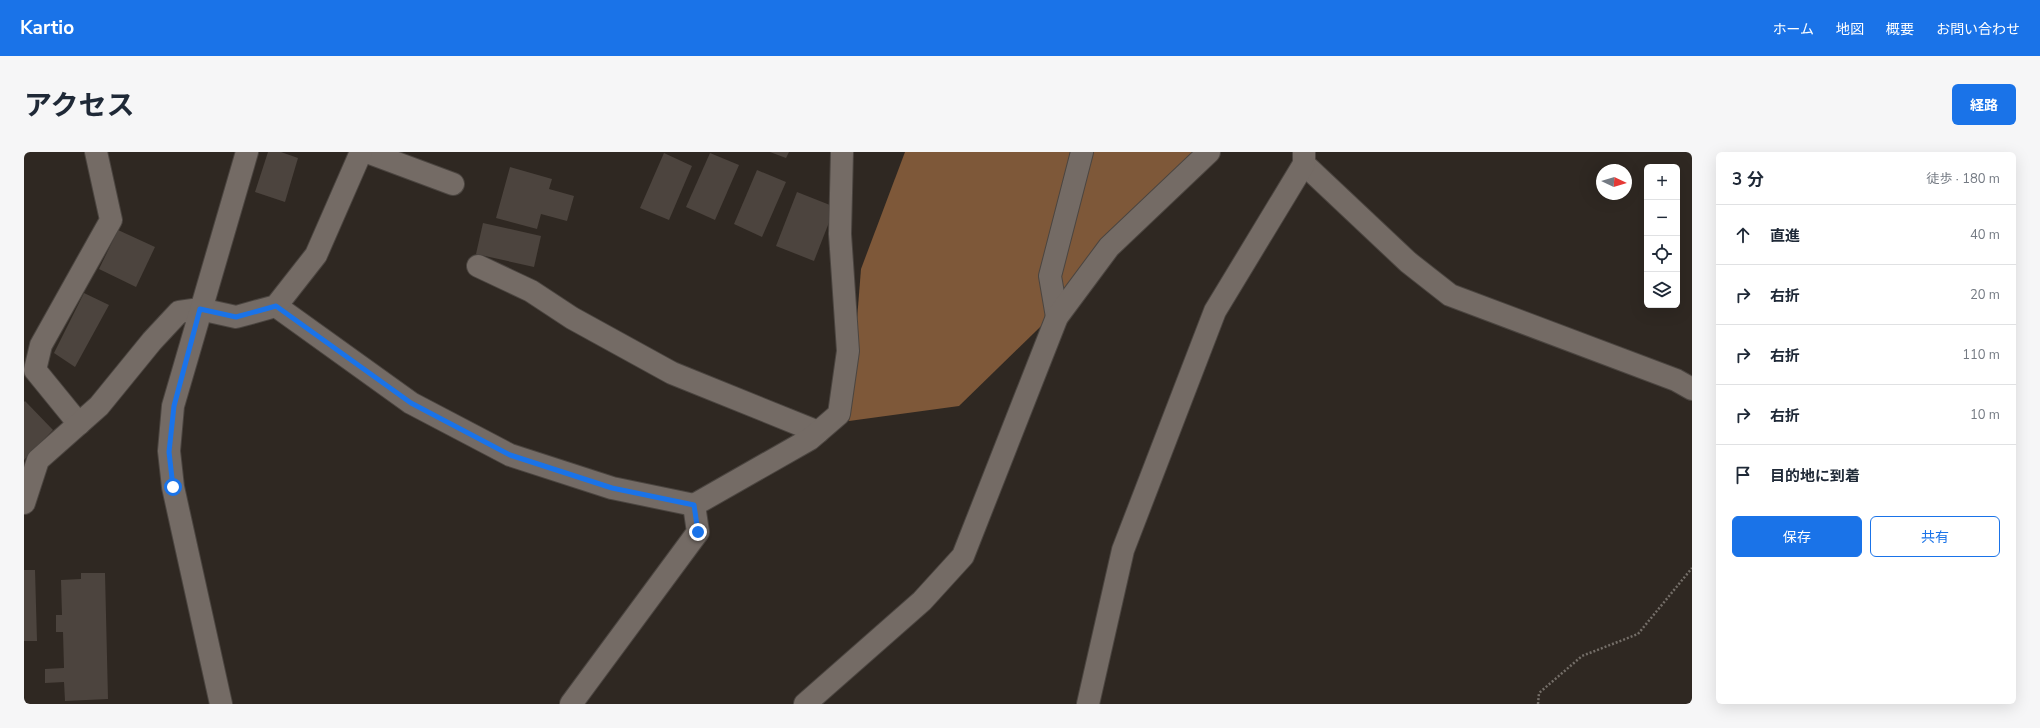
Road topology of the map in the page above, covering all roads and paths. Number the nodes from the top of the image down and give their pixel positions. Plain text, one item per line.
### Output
1 (96, 152) edge
2 (247, 152) edge
3 (361, 152) edge
4 (366, 152) edge
5 (842, 152) edge
6 (1082, 152) edge
7 (1210, 152) edge
8 (1304, 158) edge
9 (453, 184) dead end
10 (478, 266) dead end
11 (276, 306) junction
12 (200, 309) junction
13 (1057, 317) junction
14 (1692, 389) edge
15 (79, 424) junction
16 (818, 432) junction
17 (24, 503) edge
18 (694, 505) junction
19 (1692, 568) edge
20 (221, 704) edge
21 (571, 704) edge
22 (805, 704) edge
23 (1088, 704) edge
24 (1538, 704) edge

1 - 15 street
2 - 12 street
3 - 11 street
4 - 9 street
5 - 16 street
6 - 13 street
7 - 13 street
8 - 14 street
8 - 23 street
10 - 16 street
11 - 12 street
11 - 18 street
12 - 15 street
12 - 20 street
13 - 22 street
15 - 17 street
16 - 18 street
18 - 21 street
19 - 24 path

